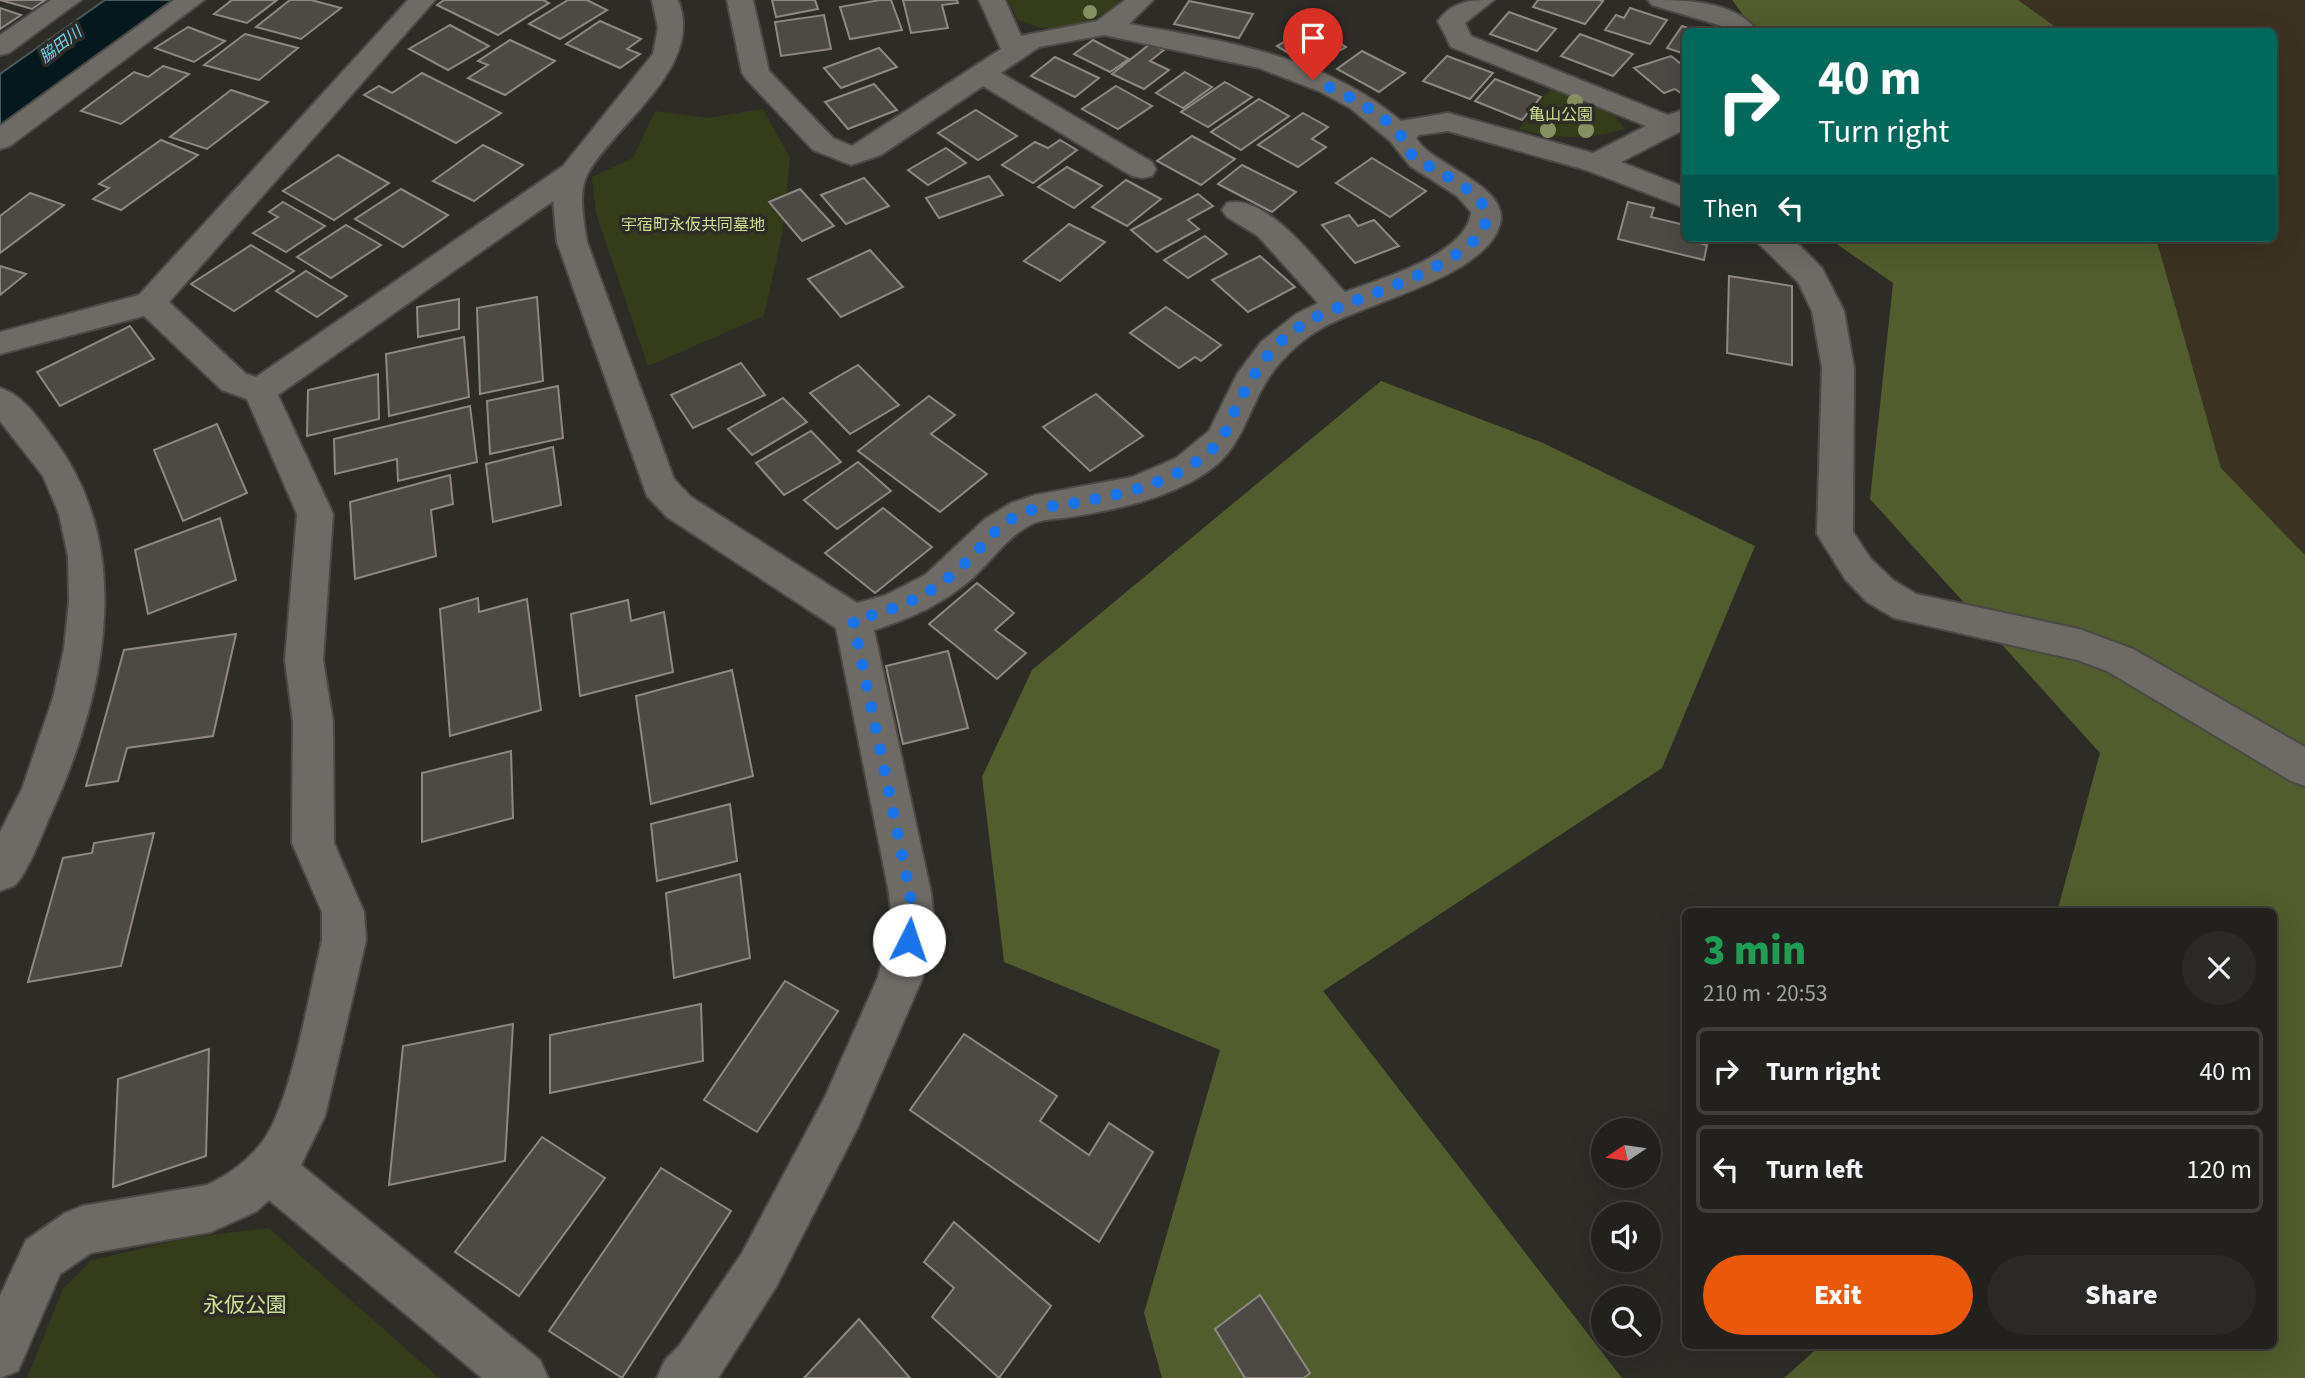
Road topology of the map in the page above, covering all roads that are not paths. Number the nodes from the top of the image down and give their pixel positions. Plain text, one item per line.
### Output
1 (68, 0) edge
2 (191, 0) edge
3 (422, 0) edge
4 (665, 0) edge
5 (740, 0) edge
6 (992, 0) edge
7 (1140, 0) edge
8 (1480, 0) edge
9 (1661, 0) edge
10 (1104, 27) junction
11 (1740, 28) edge
12 (0, 47) edge
13 (1016, 52) junction
14 (983, 74) junction
15 (1678, 122) edge
16 (1401, 136) junction
17 (0, 140) edge
18 (1596, 163) junction
19 (1142, 169) dead end
20 (573, 173) junction
21 (1682, 197) edge
22 (1237, 210) dead end
23 (1774, 242) edge
24 (150, 303) junction
25 (1340, 307) junction
26 (0, 343) edge
27 (260, 391) junction
28 (0, 400) edge
29 (853, 620) junction
30 (2305, 768) edge
31 (0, 871) edge
32 (269, 1169) junction
33 (0, 1353) edge
34 (522, 1378) edge
35 (683, 1378) edge

1 - 12 street
2 - 17 street
3 - 24 street
4 - 20 street
5 - 14 street
6 - 13 street
7 - 10 street
8 - 15 street
9 - 11 street
10 - 13 street
10 - 16 street
13 - 14 street
14 - 19 street
15 - 18 street
16 - 18 street
16 - 25 street
18 - 21 street
20 - 27 street
20 - 29 street
22 - 25 street
23 - 30 street
24 - 26 street
24 - 27 street
25 - 29 street
27 - 32 street
28 - 31 street
29 - 35 street
32 - 33 street
32 - 34 street

